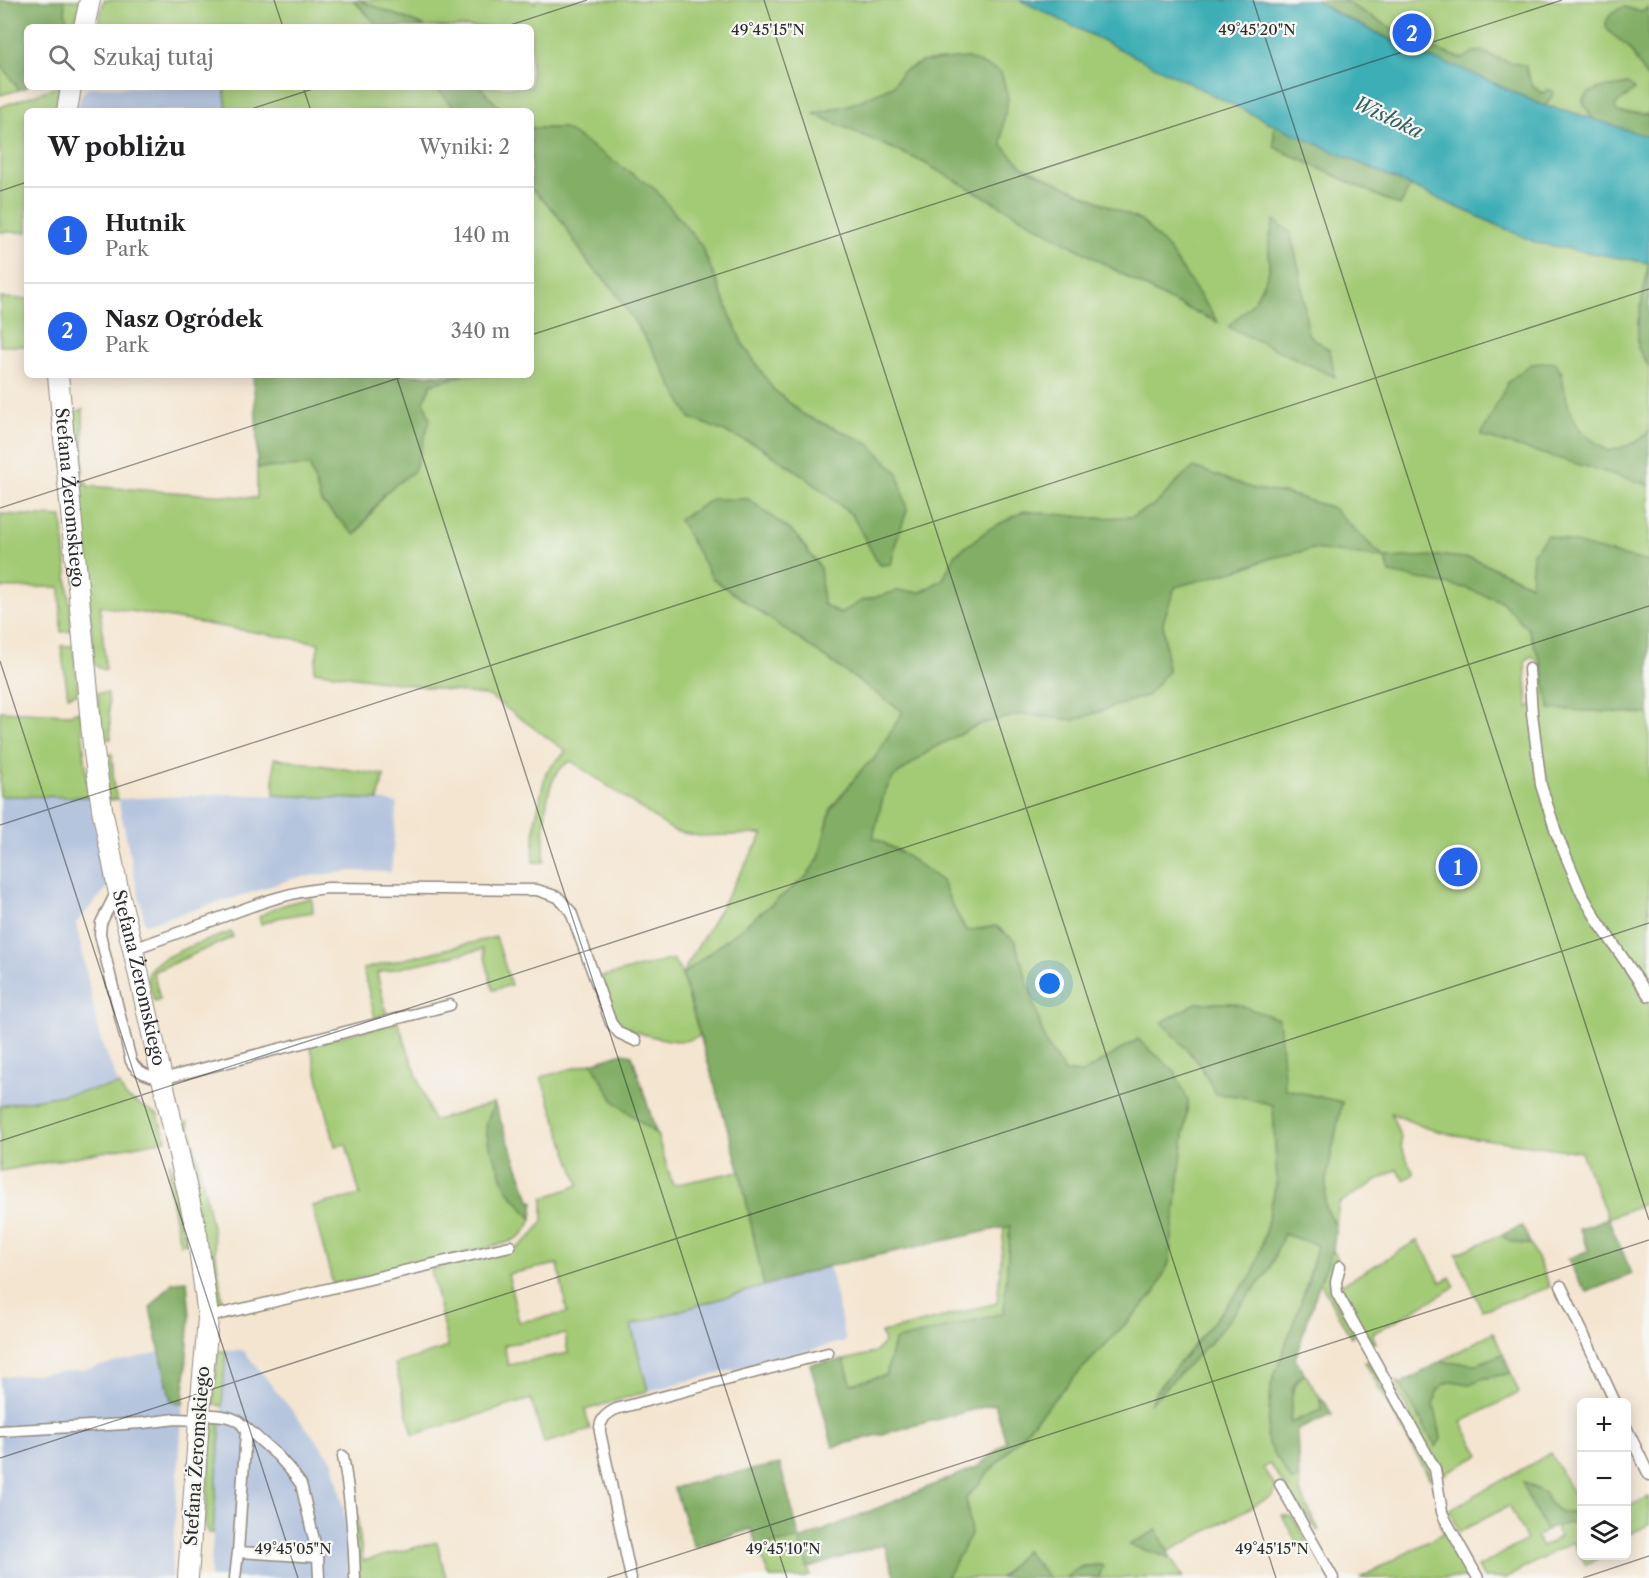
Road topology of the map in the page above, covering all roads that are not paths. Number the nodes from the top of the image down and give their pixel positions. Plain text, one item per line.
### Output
1 (90, 0) edge
2 (85, 24) edge
3 (70, 90) edge
4 (68, 108) edge
5 (58, 378) edge
6 (1529, 669) dead end
7 (118, 889) junction
8 (133, 949) junction
9 (1649, 996) edge
10 (450, 1005) dead end
11 (636, 1041) dead end
12 (162, 1079) junction
13 (510, 1246) dead end
14 (1340, 1266) dead end
15 (1561, 1286) dead end
16 (208, 1317) junction
17 (828, 1353) dead end
18 (1613, 1398) edge
19 (199, 1417) junction
20 (243, 1425) junction
21 (0, 1431) edge
22 (1631, 1437) edge
23 (343, 1456) dead end
24 (1649, 1475) edge
25 (1280, 1484) dead end
26 (238, 1552) junction
27 (318, 1557) junction
28 (188, 1578) edge
29 (236, 1578) edge
30 (319, 1578) edge
31 (355, 1578) edge
32 (632, 1578) edge
33 (1333, 1578) edge
34 (1478, 1578) edge

1 - 2 street
3 - 4 street
5 - 7 street, Stefana Żeromskiego
6 - 9 lane
7 - 8 street, Stefana Żeromskiego
7 - 12 lane
8 - 11 lane
8 - 12 street, Stefana Żeromskiego
10 - 12 lane
12 - 16 street, Stefana Żeromskiego
13 - 16 lane
14 - 34 lane
15 - 18 lane
16 - 19 street, Stefana Żeromskiego
17 - 32 lane
19 - 20 lane
19 - 21 lane
19 - 28 street, Stefana Żeromskiego
20 - 26 lane
20 - 27 lane
22 - 24 lane
23 - 31 lane
25 - 33 lane
26 - 27 lane
26 - 29 lane
27 - 30 lane

